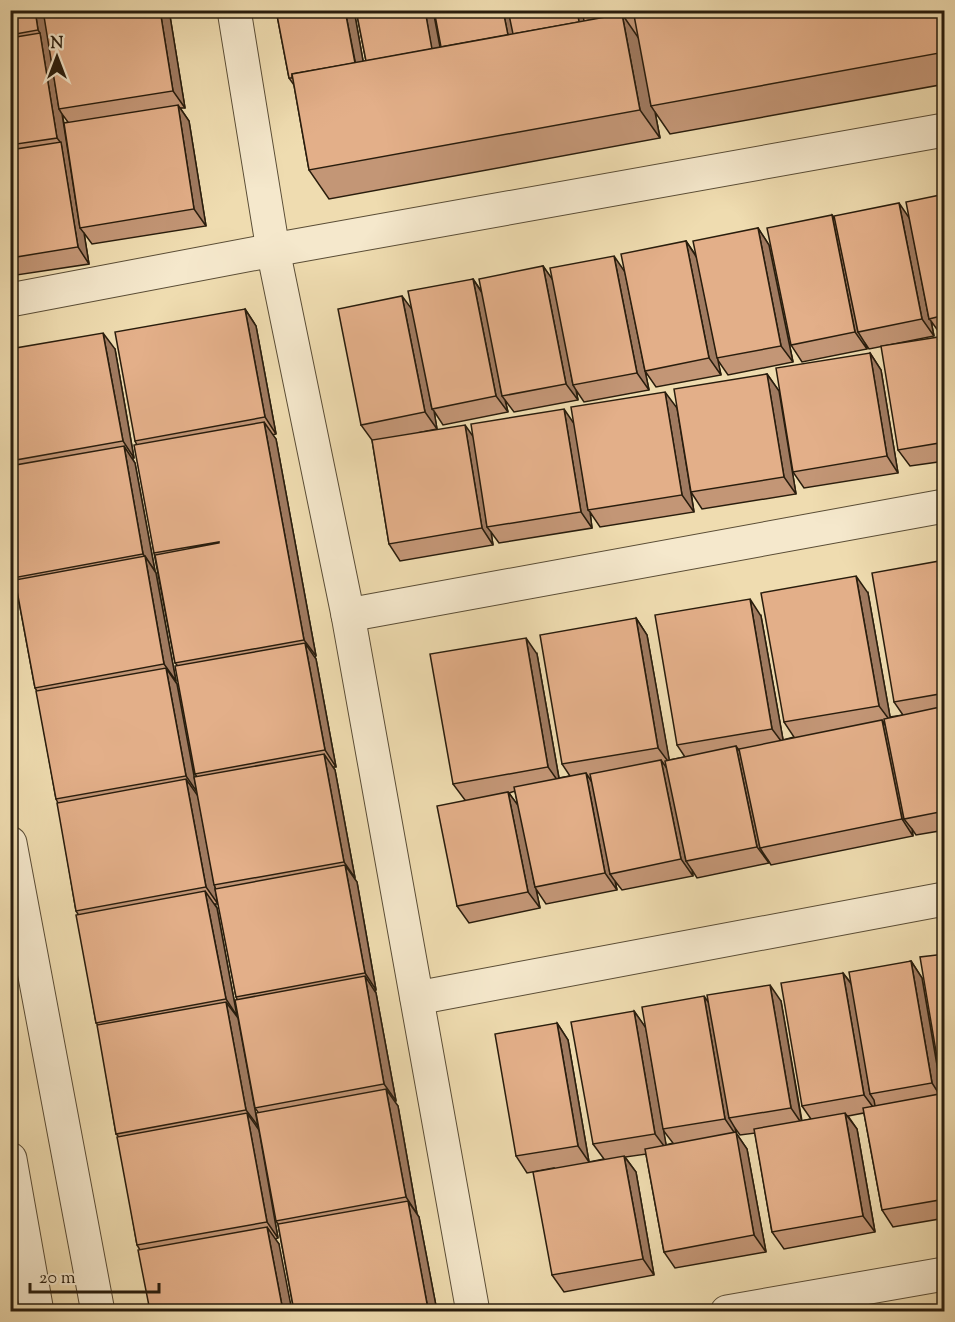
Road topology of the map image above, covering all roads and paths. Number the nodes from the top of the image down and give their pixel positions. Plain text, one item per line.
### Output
1 (234, 10) edge
2 (945, 130) edge
3 (273, 250) junction
4 (10, 300) edge
5 (945, 506) edge
6 (348, 615) junction
7 (10, 843) edge
8 (16, 898) edge
9 (945, 899) edge
10 (417, 998) junction
11 (10, 1159) edge
12 (945, 1274) edge
13 (37, 1311) edge
14 (98, 1311) edge
15 (473, 1311) edge
16 (727, 1311) edge

1 - 3 street
2 - 3 street
3 - 4 street
3 - 6 street
5 - 6 street
6 - 10 street
7 - 8 street
8 - 14 street
9 - 10 street
10 - 15 street
11 - 13 street
12 - 16 street

